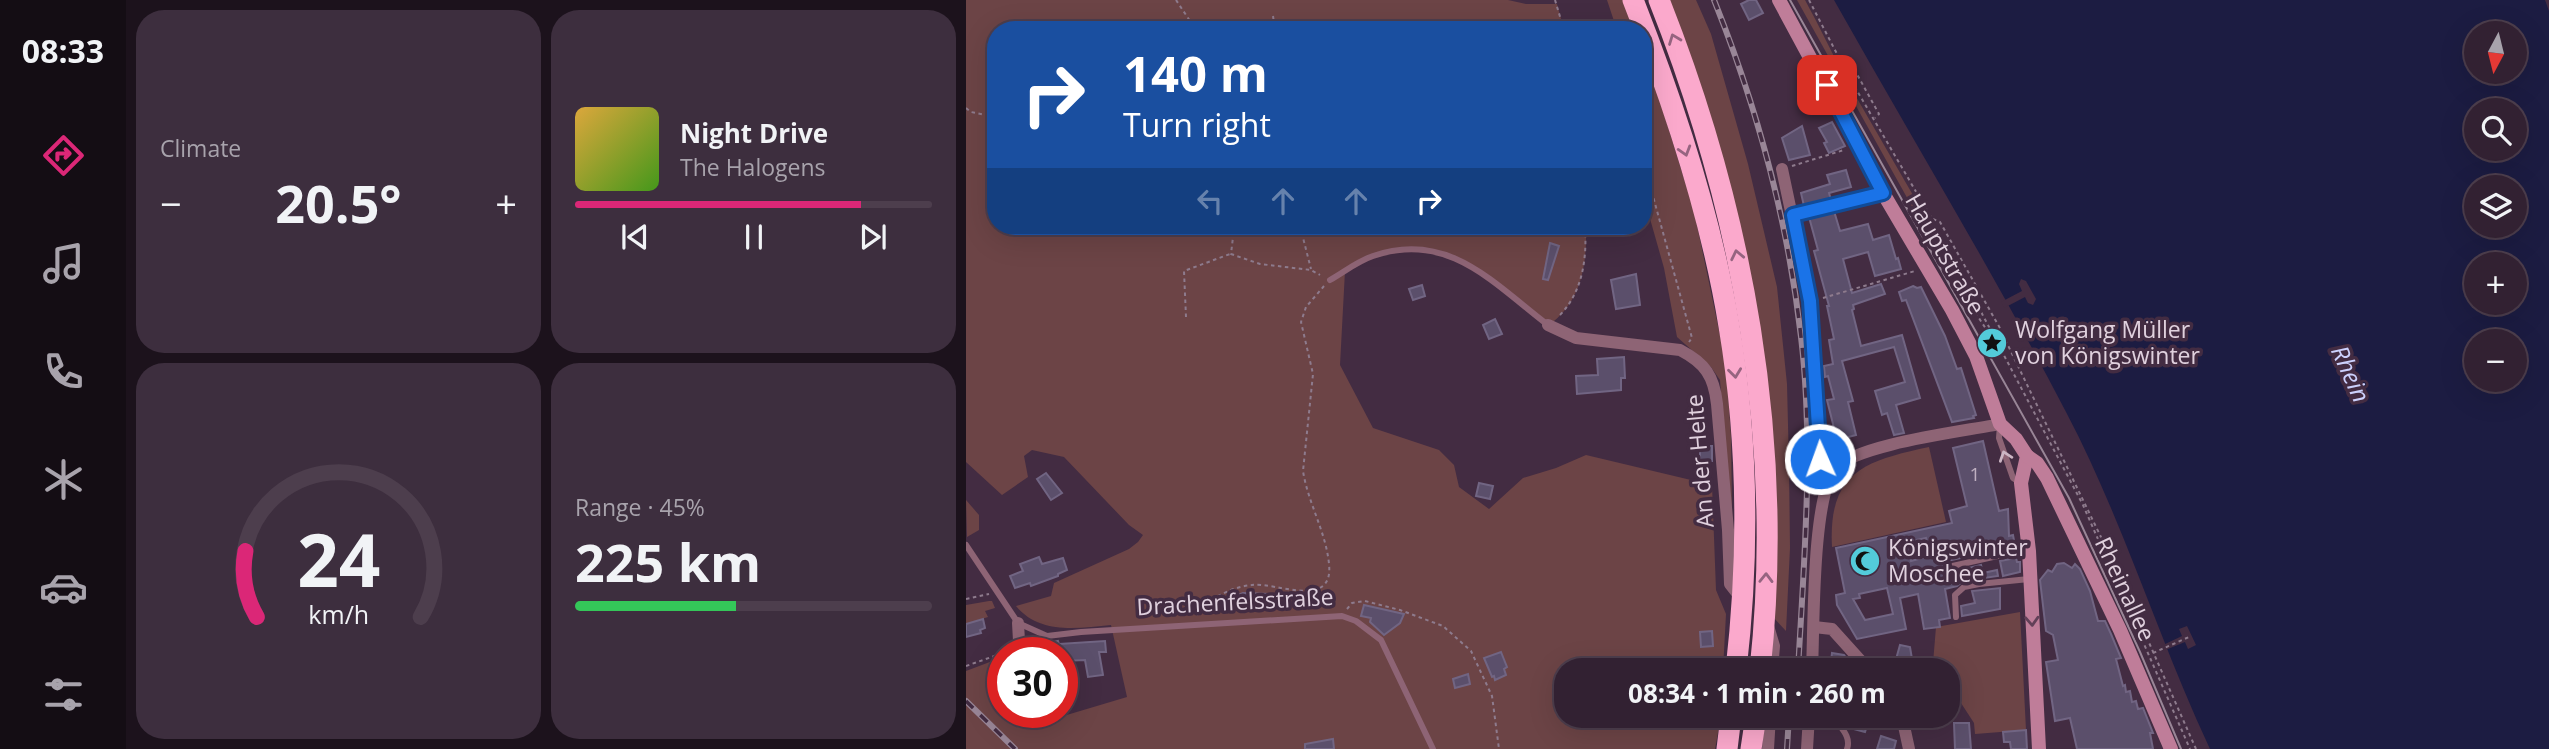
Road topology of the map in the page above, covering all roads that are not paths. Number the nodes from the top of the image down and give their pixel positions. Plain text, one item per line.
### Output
1 (1633, 0) edge
2 (1659, 0) edge
3 (1779, 0) edge
4 (1641, 21) edge
5 (1652, 53) edge
6 (1782, 169) road end
7 (1883, 193) junction
8 (1793, 215) junction
9 (1330, 280) road end
10 (1551, 323) joint
11 (2000, 424) junction
12 (2027, 456) junction
13 (1836, 468) junction
14 (2021, 483) junction
15 (966, 544) edge
16 (2029, 549) junction
17 (1948, 567) dead end
18 (2030, 579) junction
19 (1956, 617) dead end
20 (1018, 622) junction
21 (1814, 627) junction
22 (1047, 636) junction
23 (1019, 637) edge
24 (1044, 637) edge
25 (1737, 658) edge
26 (1761, 658) edge
27 (1773, 658) edge
28 (1813, 658) edge
29 (1858, 658) edge
30 (1730, 728) edge
31 (1754, 728) edge
32 (1769, 728) edge
33 (1808, 728) edge
34 (1842, 728) edge
35 (1904, 728) edge
36 (1433, 749) edge
37 (1727, 749) edge
38 (1751, 749) edge
39 (1768, 749) edge
40 (1807, 749) edge
41 (1847, 749) edge
42 (1909, 749) edge
43 (2039, 749) edge
44 (2171, 749) edge

1 -> 4 highway
26 -> 2 highway
3 - 7 street, Hauptstraße
5 -> 25 highway
6 - 8 street
7 - 8 lane
7 - 11 street, Hauptstraße
8 - 13 street
9 - 10 lane, An der Helte
10 - 27 street, An der Helte
11 - 12 street, Hauptstraße
11 - 13 street
14 -> 11 lane
12 - 14 street
12 - 44 street, Rheinallee
13 - 21 street
14 - 16 street
15 - 20 lane, Drachenfelsstraße
16 - 17 lane
16 - 18 street
18 - 19 lane
18 -> 43 street
20 - 22 lane
20 - 23 street, Drachenfelsstraße
21 - 28 street
21 - 29 street
22 - 24 lane, Drachenfelsstraße
22 - 36 lane, Drachenfelsstraße
30 - 37 highway
31 - 38 highway
32 - 39 street
33 - 40 street
34 - 41 lane
35 - 42 street

